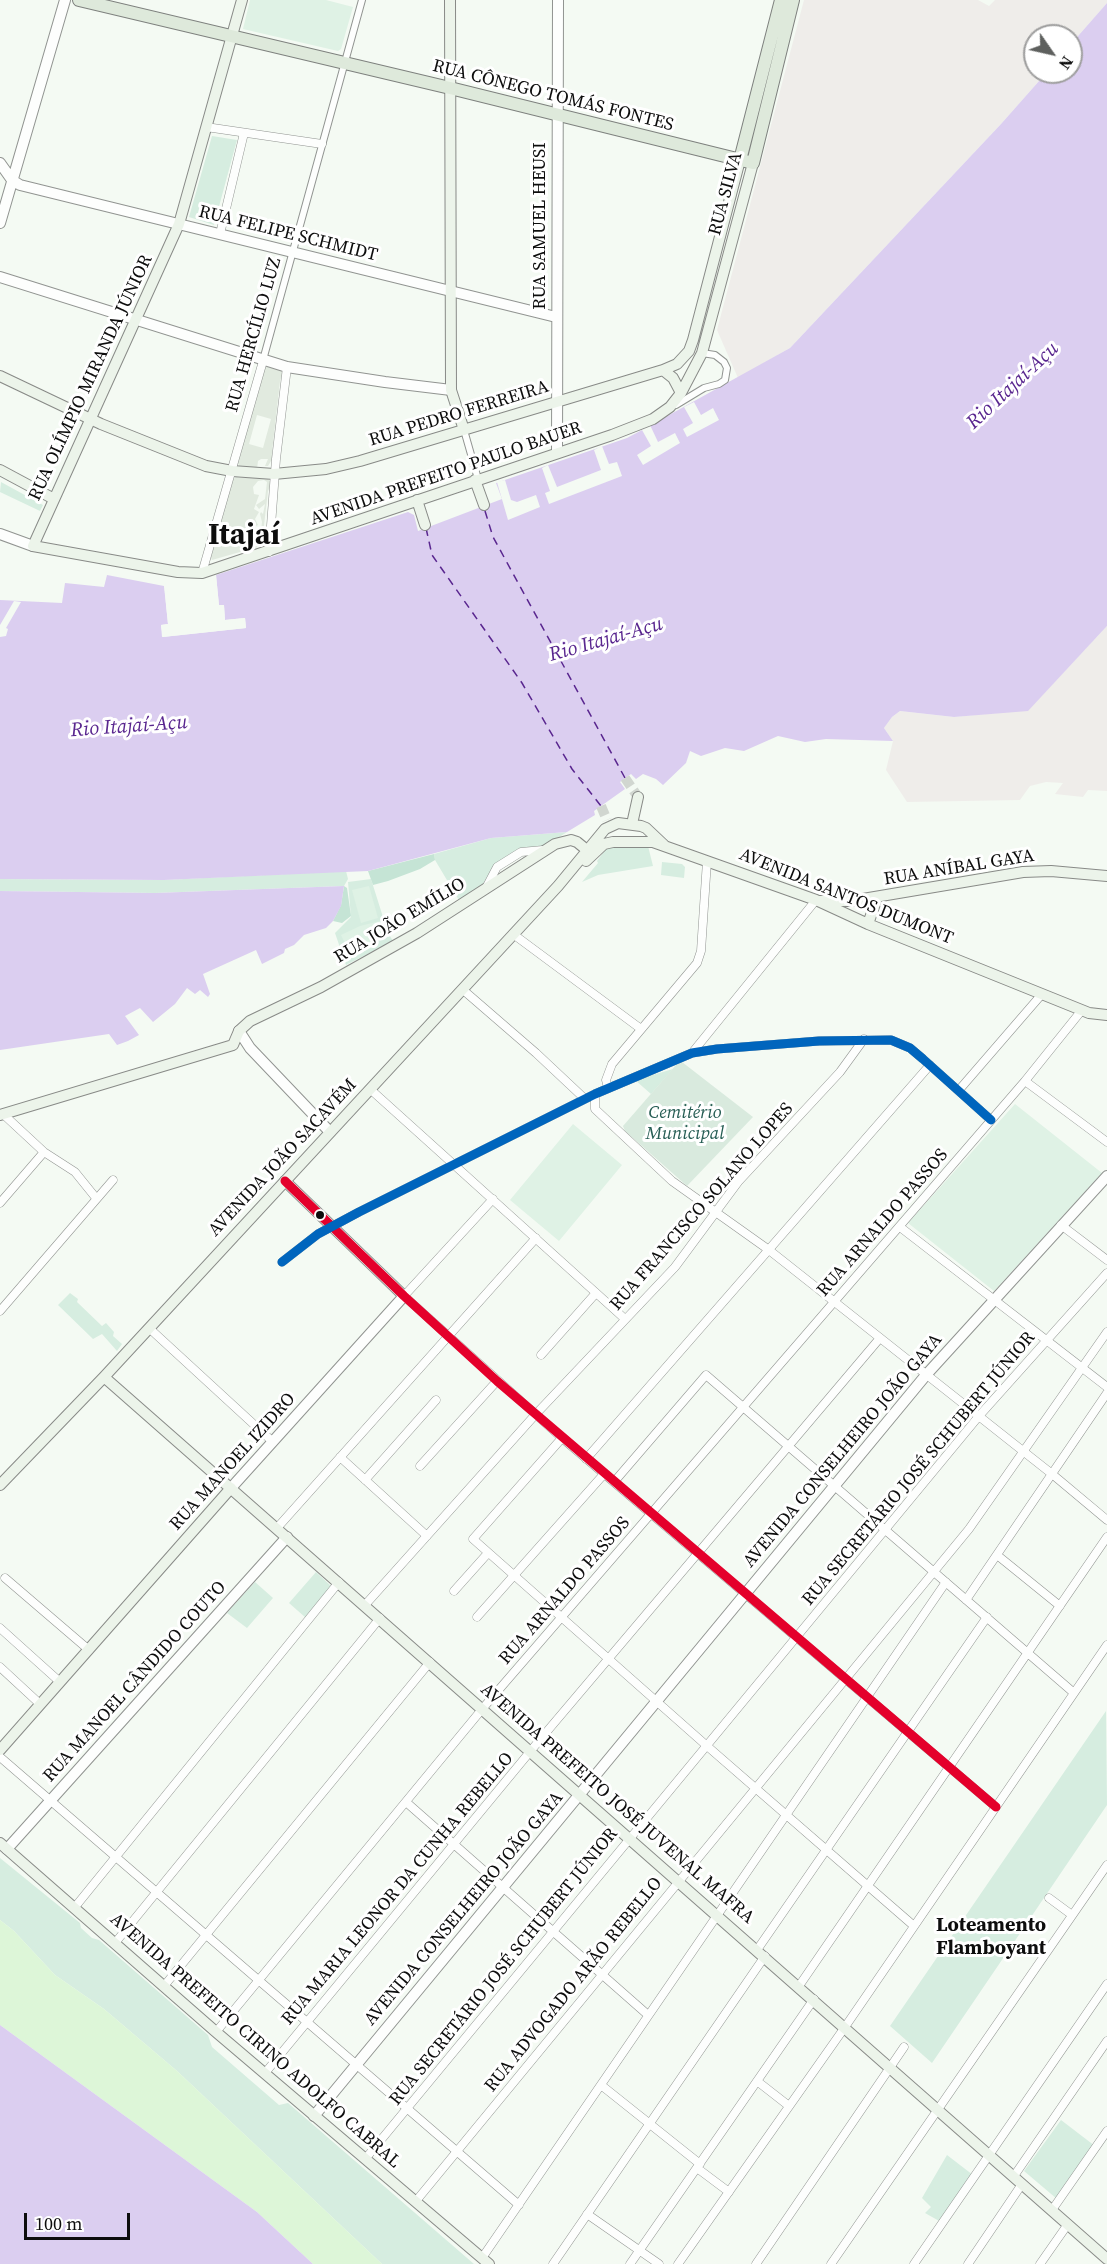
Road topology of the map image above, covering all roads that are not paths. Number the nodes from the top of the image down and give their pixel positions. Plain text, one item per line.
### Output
1 (65, 0) edge
2 (79, 0) edge
3 (242, 0) edge
4 (362, 0) edge
5 (450, 0) edge
6 (558, 0) edge
7 (781, 0) edge
8 (793, 0) edge
9 (232, 36) junction
10 (344, 64) junction
11 (450, 88) junction
12 (557, 115) junction
13 (206, 127) junction
14 (244, 133) junction
15 (322, 144) junction
16 (740, 160) junction
17 (0, 163) edge
18 (753, 163) junction
19 (12, 180) junction
20 (0, 223) edge
21 (179, 224) junction
22 (220, 234) junction
23 (293, 252) junction
24 (0, 277) edge
25 (450, 290) junction
26 (556, 317) junction
27 (136, 320) junction
28 (702, 353) junction
29 (263, 361) junction
30 (287, 367) junction
31 (663, 370) junction
32 (0, 376) edge
33 (451, 390) junction
34 (681, 393) junction
35 (556, 402) junction
36 (665, 411) junction
37 (90, 419) junction
38 (464, 430) junction
39 (557, 453) junction
40 (0, 470) edge
41 (232, 471) junction
42 (274, 474) junction
43 (476, 480) junction
44 (54, 499) junction
45 (417, 500) junction
46 (483, 505) dead end
47 (425, 525) dead end
48 (0, 534) edge
49 (33, 546) junction
50 (269, 552) junction
51 (202, 573) junction
52 (638, 797) dead end
53 (632, 824) junction
54 (664, 845) junction
55 (588, 851) junction
56 (707, 861) junction
57 (574, 867) junction
58 (1107, 876) edge
59 (877, 898) junction
60 (816, 900) junction
61 (868, 924) junction
62 (513, 934) junction
63 (462, 989) junction
64 (1042, 994) junction
65 (1082, 1010) junction
66 (1107, 1015) edge
67 (640, 1029) junction
68 (239, 1032) junction
69 (864, 1039) junction
70 (233, 1045) junction
71 (250, 1048) junction
72 (692, 1053) junction
73 (930, 1065) junction
74 (1025, 1081) junction
75 (608, 1088) junction
76 (370, 1089) junction
77 (959, 1090) junction
78 (595, 1094) junction
79 (585, 1099) junction
80 (2, 1114) edge
81 (991, 1120) junction
82 (330, 1132) junction
83 (1107, 1142) edge
84 (44, 1152) junction
85 (454, 1164) junction
86 (1107, 1176) edge
87 (113, 1180) dead end
88 (285, 1181) junction
89 (96, 1198) junction
90 (493, 1199) junction
91 (0, 1203) edge
92 (715, 1214) junction
93 (1061, 1225) junction
94 (332, 1226) junction
95 (900, 1227) junction
96 (536, 1238) junction
97 (769, 1250) junction
98 (1107, 1260) edge
99 (282, 1262) dead end
100 (1107, 1273) edge
101 (596, 1293) junction
102 (404, 1296) junction
103 (994, 1300) junction
104 (835, 1302) junction
105 (0, 1311) edge
106 (625, 1319) junction
107 (149, 1328) junction
108 (1107, 1332) edge
109 (447, 1337) junction
110 (880, 1338) junction
111 (1047, 1340) junction
112 (541, 1355) dead end
113 (1082, 1368) junction
114 (926, 1375) junction
115 (104, 1377) junction
116 (497, 1381) junction
117 (1107, 1388) edge
118 (1107, 1393) edge
119 (436, 1400) dead end
120 (744, 1408) junction
121 (535, 1414) junction
122 (979, 1416) junction
123 (562, 1438) junction
124 (273, 1442) junction
125 (789, 1446) junction
126 (1024, 1453) junction
127 (340, 1457) junction
128 (586, 1459) junction
129 (420, 1466) dead end
130 (604, 1473) junction
131 (1052, 1474) junction
132 (365, 1480) junction
133 (614, 1482) junction
134 (0, 1485) edge
135 (834, 1486) junction
136 (231, 1488) junction
137 (652, 1515) junction
138 (1107, 1520) edge
139 (277, 1528) junction
140 (885, 1530) junction
141 (427, 1536) junction
142 (287, 1537) junction
143 (1107, 1537) edge
144 (488, 1553) junction
145 (699, 1554) junction
146 (997, 1555) junction
147 (934, 1572) junction
148 (513, 1576) junction
149 (5, 1578) dead end
150 (339, 1582) junction
151 (946, 1582) junction
152 (454, 1591) dead end
153 (746, 1593) junction
154 (966, 1600) junction
155 (365, 1605) junction
156 (1060, 1606) junction
157 (477, 1617) dead end
158 (987, 1617) junction
159 (380, 1618) junction
160 (561, 1618) junction
161 (0, 1628) edge
162 (796, 1637) junction
163 (1107, 1645) edge
164 (89, 1650) junction
165 (1028, 1653) junction
166 (608, 1659) junction
167 (430, 1662) junction
168 (0, 1667) edge
169 (846, 1679) junction
170 (60, 1682) junction
171 (1074, 1693) junction
172 (867, 1697) junction
173 (656, 1702) junction
174 (40, 1704) junction
175 (483, 1708) junction
176 (907, 1731) junction
177 (706, 1746) junction
178 (0, 1750) edge
179 (531, 1751) junction
180 (0, 1757) edge
181 (950, 1768) junction
182 (756, 1788) junction
183 (580, 1793) junction
184 (50, 1801) junction
185 (406, 1802) junction
186 (996, 1807) junction
187 (786, 1814) junction
188 (631, 1838) junction
189 (455, 1845) junction
190 (3, 1846) edge
191 (827, 1849) junction
192 (116, 1857) junction
193 (1107, 1865) edge
194 (679, 1881) junction
195 (868, 1886) junction
196 (504, 1887) junction
197 (156, 1892) junction
198 (1049, 1898) dead end
199 (75, 1907) junction
200 (717, 1914) junction
201 (1072, 1915) junction
202 (915, 1926) junction
203 (553, 1931) junction
204 (206, 1935) junction
205 (115, 1943) junction
206 (761, 1953) junction
207 (603, 1974) junction
208 (258, 1980) junction
209 (1107, 1984) edge
210 (164, 1986) junction
211 (799, 1986) junction
212 (814, 1999) junction
213 (648, 2014) junction
214 (307, 2022) junction
215 (845, 2027) junction
216 (216, 2032) junction
217 (1107, 2041) edge
218 (904, 2047) dead end
219 (356, 2065) junction
220 (890, 2067) junction
221 (265, 2073) junction
222 (757, 2081) junction
223 (601, 2085) junction
224 (789, 2106) junction
225 (408, 2108) junction
226 (938, 2109) junction
227 (314, 2115) junction
228 (649, 2124) junction
229 (1107, 2131) edge
230 (457, 2151) junction
231 (990, 2155) junction
232 (366, 2158) junction
233 (698, 2166) junction
234 (1018, 2180) junction
235 (729, 2192) junction
236 (416, 2201) junction
237 (519, 2205) junction
238 (1052, 2210) junction
239 (587, 2214) junction
240 (1068, 2224) junction
241 (640, 2250) junction
242 (1105, 2254) edge
243 (485, 2261) edge
244 (553, 2264) edge
245 (630, 2264) edge
246 (659, 2264) edge
247 (678, 2264) edge
248 (756, 2264) edge
249 (831, 2264) edge
250 (914, 2264) edge
251 (968, 2264) edge
252 (1040, 2264) edge

1 - 19 street
2 - 9 main road, RUA CÔNEGO TOMÁS FONTES
3 - 9 main road, RUA OLÍMPIO MIRANDA JÚNIOR
4 - 10 street, RUA HERCÍLIO LUZ
5 - 11 main road
6 - 12 street, RUA SAMUEL HEUSI
7 - 16 main road, RUA SILVA
8 - 18 main road, RUA SILVA
9 - 10 main road, RUA CÔNEGO TOMÁS FONTES
9 - 13 main road, RUA OLÍMPIO MIRANDA JÚNIOR
10 - 11 main road, RUA CÔNEGO TOMÁS FONTES
10 - 15 street, RUA HERCÍLIO LUZ
11 - 12 main road, RUA CÔNEGO TOMÁS FONTES
11 - 25 main road
12 - 16 main road, RUA CÔNEGO TOMÁS FONTES
12 - 26 street, RUA SAMUEL HEUSI
13 - 14 street
13 - 21 main road, RUA OLÍMPIO MIRANDA JÚNIOR
14 - 15 street
14 - 22 street
15 - 23 street, RUA HERCÍLIO LUZ
16 - 18 main road, RUA CÔNEGO TOMÁS FONTES
16 - 31 main road, RUA SILVA
17 - 19 street
18 - 28 main road, RUA SILVA
19 - 20 street
19 - 21 street, RUA FELIPE SCHMIDT
21 - 22 street, RUA FELIPE SCHMIDT
21 - 27 main road, RUA OLÍMPIO MIRANDA JÚNIOR
22 - 23 street, RUA FELIPE SCHMIDT
23 - 25 street, RUA FELIPE SCHMIDT
23 - 29 street, RUA HERCÍLIO LUZ
24 - 27 street
25 - 26 street, RUA FELIPE SCHMIDT
25 - 33 main road
26 - 35 street, RUA SAMUEL HEUSI
27 - 29 street
27 - 37 main road, RUA OLÍMPIO MIRANDA JÚNIOR
28 - 34 main road, RUA SILVA
28 - 36 street
29 - 30 street
29 - 41 street, RUA HERCÍLIO LUZ
30 - 33 street
30 - 42 street
31 - 34 main road
31 - 35 main road, RUA PEDRO FERREIRA
32 - 37 main road, RUA PEDRO FERREIRA
33 - 38 main road
34 - 36 main road, AVENIDA PREFEITO PAULO BAUER
35 - 38 main road, RUA PEDRO FERREIRA
35 - 39 street, RUA SAMUEL HEUSI
36 - 39 main road, AVENIDA PREFEITO PAULO BAUER
37 - 41 main road, RUA PEDRO FERREIRA
37 - 44 main road, RUA OLÍMPIO MIRANDA JÚNIOR
38 - 42 main road, RUA PEDRO FERREIRA
38 - 43 street
39 - 43 main road, AVENIDA PREFEITO PAULO BAUER
40 - 44 main road
41 - 42 main road, RUA PEDRO FERREIRA
41 - 51 street, RUA HERCÍLIO LUZ
42 - 50 street
43 - 45 main road, AVENIDA PREFEITO PAULO BAUER
43 - 46 main road
44 - 49 main road, RUA OLÍMPIO MIRANDA JÚNIOR
45 - 47 main road
45 - 50 main road, AVENIDA PREFEITO PAULO BAUER
48 - 49 street, AVENIDA PREFEITO PAULO BAUER
49 - 51 main road, AVENIDA PREFEITO PAULO BAUER
50 - 51 main road, AVENIDA PREFEITO PAULO BAUER
52 - 53 main road
53 - 54 main road
53 - 55 main road, AVENIDA JOÃO SACAVÉM
54 - 56 main road, AVENIDA SANTOS DUMONT
54 - 57 main road, AVENIDA SANTOS DUMONT
55 - 57 main road, AVENIDA JOÃO SACAVÉM
55 - 68 main road, RUA JOÃO EMÍLIO
56 - 60 main road, AVENIDA SANTOS DUMONT
56 - 67 street
57 - 62 main road, AVENIDA JOÃO SACAVÉM
58 - 59 main road, RUA ANÍBAL GAYA
59 - 60 main road, RUA ANÍBAL GAYA
59 - 61 main road
60 - 61 main road, AVENIDA SANTOS DUMONT
60 - 72 street
61 - 64 main road, AVENIDA SANTOS DUMONT
62 - 63 main road, AVENIDA JOÃO SACAVÉM
62 - 67 street
63 - 76 main road, AVENIDA JOÃO SACAVÉM
63 - 79 street
64 - 65 main road, AVENIDA SANTOS DUMONT
64 - 77 street
65 - 66 main road, AVENIDA SANTOS DUMONT
65 - 74 street, RUA ARNALDO PASSOS
67 - 75 street
68 - 70 main road, RUA JOÃO EMÍLIO
68 - 71 street
69 - 72 street
69 - 73 street
69 - 92 street, RUA FRANCISCO SOLANO LOPES
70 - 71 street
70 - 80 main road
71 - 82 street
72 - 75 street
73 - 77 street
73 - 97 street
74 - 81 street, RUA ARNALDO PASSOS
74 - 83 street
75 - 78 street
76 - 82 main road, AVENIDA JOÃO SACAVÉM
76 - 85 street
77 - 81 street
78 - 79 street
78 - 92 street
79 - 85 street
80 - 84 street
81 - 95 street, RUA ARNALDO PASSOS
82 - 88 main road, AVENIDA JOÃO SACAVÉM
84 - 89 street
84 - 91 street
85 - 90 street
85 - 94 street
86 - 93 street, AVENIDA CONSELHEIRO JOÃO GAYA
87 - 89 street
88 - 94 street
88 - 107 main road, AVENIDA JOÃO SACAVÉM
89 - 105 street
90 - 96 street
90 - 102 street, RUA MANOEL IZIDRO
92 - 97 street
92 - 106 street, RUA FRANCISCO SOLANO LOPES
93 - 98 street
93 - 103 street, AVENIDA CONSELHEIRO JOÃO GAYA
94 - 99 street
94 - 102 street
95 - 103 street
95 - 104 street, RUA ARNALDO PASSOS
96 - 101 street
96 - 109 street
97 - 104 street
97 - 128 street
100 - 111 street, RUA SECRETÁRIO JOSÉ SCHUBERT JÚNIOR
101 - 106 street
101 - 112 street
102 - 109 street
102 - 124 street, RUA MANOEL IZIDRO
103 - 111 street
103 - 114 street, AVENIDA CONSELHEIRO JOÃO GAYA
104 - 110 street
104 - 120 street, RUA ARNALDO PASSOS
106 - 121 street, RUA FRANCISCO SOLANO LOPES
107 - 115 main road, AVENIDA JOÃO SACAVÉM
107 - 124 street
108 - 113 street, RUA ADVOGADO ARÃO REBELLO
109 - 116 street
109 - 127 street
110 - 114 street
110 - 125 street, RUA MARIA LEONOR DA CUNHA REBELLO
111 - 113 street
111 - 122 street, RUA SECRETÁRIO JOSÉ SCHUBERT JÚNIOR
113 - 117 street
113 - 126 street, RUA ADVOGADO ARÃO REBELLO
114 - 122 street
114 - 135 street, AVENIDA CONSELHEIRO JOÃO GAYA
115 - 134 main road, AVENIDA JOÃO SACAVÉM
115 - 136 main road, AVENIDA PREFEITO JOSÉ JUVENAL MAFRA
116 - 121 street
116 - 129 street
118 - 131 street
119 - 132 street
120 - 125 street
120 - 133 street
120 - 137 street, RUA ARNALDO PASSOS
121 - 123 street
121 - 141 street, RUA FRANCISCO SOLANO LOPES
122 - 126 street
122 - 140 street, RUA SECRETÁRIO JOSÉ SCHUBERT JÚNIOR
123 - 128 street
123 - 144 street
124 - 136 street, RUA MANOEL IZIDRO
125 - 135 street
125 - 145 street, RUA MARIA LEONOR DA CUNHA REBELLO
126 - 131 street
126 - 147 street, RUA ADVOGADO ARÃO REBELLO
127 - 132 street
127 - 139 street
128 - 130 street
130 - 133 street
130 - 148 street
131 - 138 street
131 - 146 street
132 - 141 street
133 - 137 street
135 - 140 street
135 - 153 street, AVENIDA CONSELHEIRO JOÃO GAYA
136 - 139 main road, AVENIDA PREFEITO JOSÉ JUVENAL MAFRA
136 - 164 main road, RUA MANOEL IZIDRO
137 - 145 street
137 - 160 street, RUA ARNALDO PASSOS
139 - 142 main road, AVENIDA PREFEITO JOSÉ JUVENAL MAFRA
140 - 147 street
140 - 162 street, RUA SECRETÁRIO JOSÉ SCHUBERT JÚNIOR
141 - 155 street, RUA FRANCISCO SOLANO LOPES
142 - 150 main road, AVENIDA PREFEITO JOSÉ JUVENAL MAFRA
142 - 184 street, RUA MANOEL CÂNDIDO COUTO
143 - 156 street
144 - 148 street
144 - 152 street
145 - 153 street
145 - 166 street, RUA MARIA LEONOR DA CUNHA REBELLO
146 - 154 street
146 - 156 street
147 - 151 street
147 - 169 street, RUA ADVOGADO ARÃO REBELLO
148 - 157 street
148 - 160 street
149 - 164 street
150 - 155 main road, AVENIDA PREFEITO JOSÉ JUVENAL MAFRA
150 - 192 street
151 - 154 street
151 - 172 street
153 - 162 street
153 - 173 street, AVENIDA CONSELHEIRO JOÃO GAYA
154 - 158 street
155 - 159 main road, AVENIDA PREFEITO JOSÉ JUVENAL MAFRA
156 - 165 street
158 - 165 street
158 - 176 street
159 - 167 main road, AVENIDA PREFEITO JOSÉ JUVENAL MAFRA
159 - 197 street
160 - 166 street
160 - 175 street, RUA ARNALDO PASSOS
161 - 170 street
162 - 169 street
162 - 177 street, RUA SECRETÁRIO JOSÉ SCHUBERT JÚNIOR
163 - 171 street
164 - 170 main road, RUA MANOEL IZIDRO
165 - 171 street
165 - 181 street
166 - 173 street
166 - 179 street, RUA MARIA LEONOR DA CUNHA REBELLO
167 - 175 main road, AVENIDA PREFEITO JOSÉ JUVENAL MAFRA
167 - 204 street
168 - 174 street
169 - 172 street
169 - 182 street, RUA ADVOGADO ARÃO REBELLO
170 - 174 main road, RUA MANOEL IZIDRO
171 - 186 street
172 - 176 street
172 - 187 street
173 - 177 street
173 - 183 street, AVENIDA CONSELHEIRO JOÃO GAYA
174 - 178 main road, RUA MANOEL IZIDRO
175 - 179 main road, AVENIDA PREFEITO JOSÉ JUVENAL MAFRA
175 - 185 street, RUA ARNALDO PASSOS
176 - 181 street
176 - 191 street
177 - 182 street
177 - 188 street, RUA SECRETÁRIO JOSÉ SCHUBERT JÚNIOR
179 - 183 main road, AVENIDA PREFEITO JOSÉ JUVENAL MAFRA
179 - 189 street, RUA MARIA LEONOR DA CUNHA REBELLO
180 - 184 street
181 - 186 street
181 - 195 street
182 - 187 street
182 - 194 street, RUA ADVOGADO ARÃO REBELLO
183 - 188 main road, AVENIDA PREFEITO JOSÉ JUVENAL MAFRA
183 - 196 street, AVENIDA CONSELHEIRO JOÃO GAYA
184 - 190 street, RUA MANOEL CÂNDIDO COUTO
184 - 192 street
185 - 189 street
185 - 208 street, RUA ARNALDO PASSOS
186 - 202 street
187 - 191 street
187 - 200 street
188 - 194 main road, AVENIDA PREFEITO JOSÉ JUVENAL MAFRA
188 - 203 street, RUA SECRETÁRIO JOSÉ SCHUBERT JÚNIOR
189 - 196 street
189 - 214 street, RUA MARIA LEONOR DA CUNHA REBELLO
190 - 199 main road, AVENIDA PREFEITO CIRINO ADOLFO CABRAL
191 - 195 street
191 - 206 street
192 - 197 street
192 - 199 street
193 - 201 street
194 - 200 main road, AVENIDA PREFEITO JOSÉ JUVENAL MAFRA
194 - 207 street, RUA ADVOGADO ARÃO REBELLO
195 - 202 street
195 - 211 street
196 - 203 street
196 - 219 street, AVENIDA CONSELHEIRO JOÃO GAYA
197 - 204 street
197 - 205 street
198 - 201 street
199 - 205 main road, AVENIDA PREFEITO CIRINO ADOLFO CABRAL
200 - 206 main road, AVENIDA PREFEITO JOSÉ JUVENAL MAFRA
200 - 213 street
201 - 226 street
202 - 215 street
203 - 207 street
203 - 225 street, RUA SECRETÁRIO JOSÉ SCHUBERT JÚNIOR
204 - 208 street
204 - 210 street
205 - 210 main road, AVENIDA PREFEITO CIRINO ADOLFO CABRAL
206 - 211 main road, AVENIDA PREFEITO JOSÉ JUVENAL MAFRA
206 - 228 street
207 - 213 street
207 - 230 street, RUA ADVOGADO ARÃO REBELLO
208 - 214 street
208 - 216 street, RUA ARNALDO PASSOS
209 - 231 street
210 - 216 main road, AVENIDA PREFEITO CIRINO ADOLFO CABRAL
211 - 212 main road, AVENIDA PREFEITO JOSÉ JUVENAL MAFRA
212 - 215 main road, AVENIDA PREFEITO JOSÉ JUVENAL MAFRA
212 - 222 street
213 - 223 street
214 - 219 street
214 - 221 street, RUA MARIA LEONOR DA CUNHA REBELLO
215 - 220 main road, AVENIDA PREFEITO JOSÉ JUVENAL MAFRA
215 - 224 street
216 - 221 main road, AVENIDA PREFEITO CIRINO ADOLFO CABRAL
217 - 234 street
218 - 220 street
219 - 225 street
219 - 227 street, AVENIDA CONSELHEIRO JOÃO GAYA
220 - 226 main road, AVENIDA PREFEITO JOSÉ JUVENAL MAFRA
220 - 248 street
221 - 227 main road, AVENIDA PREFEITO CIRINO ADOLFO CABRAL
222 - 224 street
222 - 233 street
223 - 228 street
223 - 237 street
224 - 235 street
225 - 230 street
225 - 232 street, RUA SECRETÁRIO JOSÉ SCHUBERT JÚNIOR
226 - 231 main road, AVENIDA PREFEITO JOSÉ JUVENAL MAFRA
226 - 249 street
227 - 232 main road, AVENIDA PREFEITO CIRINO ADOLFO CABRAL
228 - 233 street
228 - 239 street
229 - 238 street
230 - 236 street, RUA ADVOGADO ARÃO REBELLO
230 - 237 street
231 - 234 main road, AVENIDA PREFEITO JOSÉ JUVENAL MAFRA
231 - 250 street
232 - 236 main road, AVENIDA PREFEITO CIRINO ADOLFO CABRAL
233 - 235 street
233 - 241 street
234 - 238 main road, AVENIDA PREFEITO JOSÉ JUVENAL MAFRA
234 - 251 street
235 - 247 street
236 - 243 main road, AVENIDA PREFEITO CIRINO ADOLFO CABRAL
237 - 243 street
238 - 240 main road, AVENIDA PREFEITO JOSÉ JUVENAL MAFRA
239 - 241 street
239 - 244 street
240 - 242 main road, AVENIDA PREFEITO JOSÉ JUVENAL MAFRA
240 - 252 street
241 - 245 street
241 - 246 street

